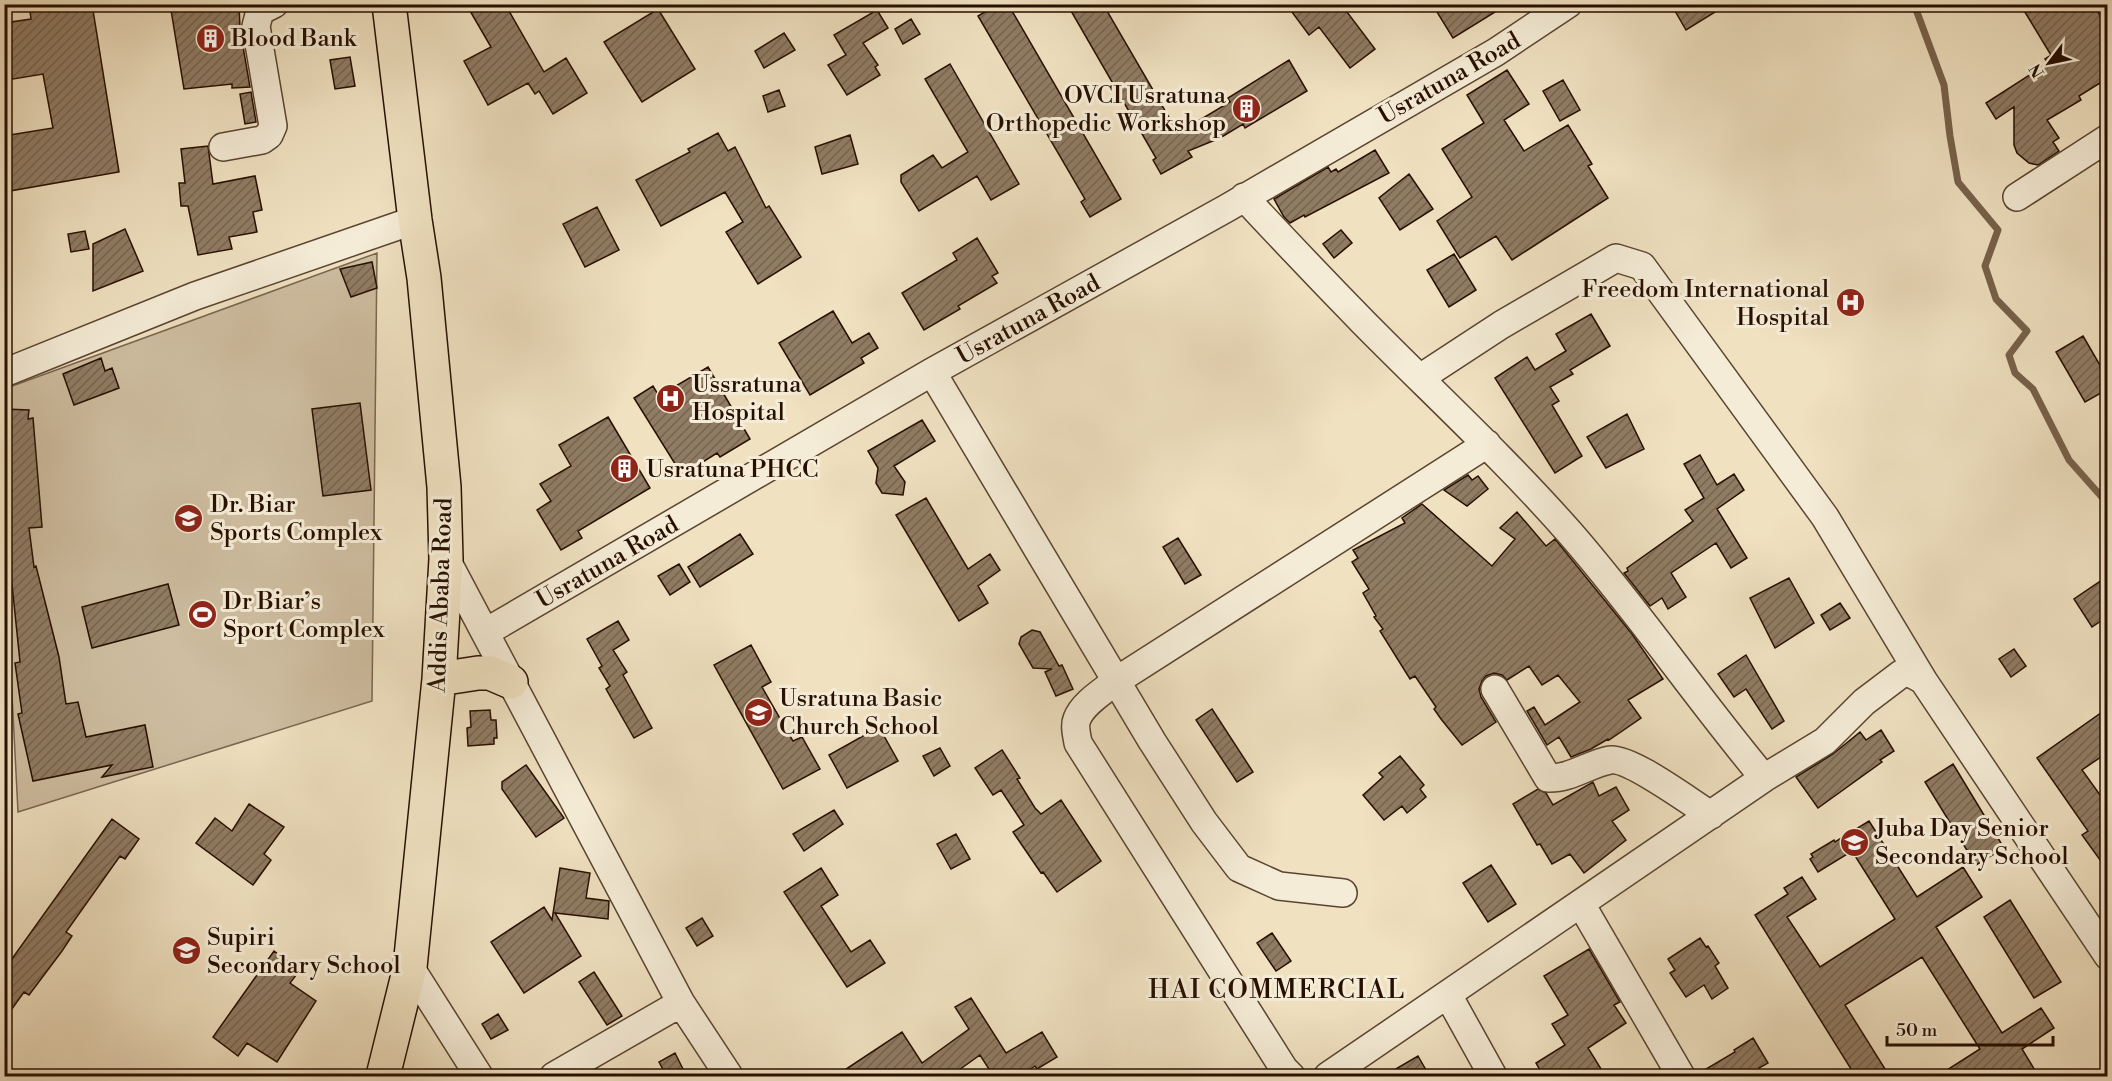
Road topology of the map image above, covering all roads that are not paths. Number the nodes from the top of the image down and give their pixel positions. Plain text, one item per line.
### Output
1 (274, 4) edge
2 (389, 4) edge
3 (1568, 4) edge
4 (2108, 138) edge
5 (223, 147) dead end
6 (1244, 197) junction
7 (2017, 197) dead end
8 (415, 220) junction
9 (932, 372) junction
10 (4, 373) edge
11 (1420, 378) junction
12 (1487, 444) junction
13 (446, 559) junction
14 (486, 632) junction
15 (439, 679) junction
16 (1923, 680) junction
17 (1116, 681) junction
18 (511, 682) junction
19 (1495, 689) dead end
20 (1764, 778) junction
21 (1711, 815) junction
22 (1343, 893) dead end
23 (1581, 904) junction
24 (2108, 956) edge
25 (410, 967) junction
26 (1448, 995) junction
27 (681, 1003) junction
28 (383, 1077) edge
29 (479, 1077) edge
30 (554, 1077) edge
31 (729, 1077) edge
32 (1291, 1077) edge
33 (1328, 1077) edge
34 (1493, 1077) edge
35 (1681, 1077) edge

1 - 5 street
2 - 8 main road, Addis Ababa Road
3 - 6 street, Usratuna Road
4 - 7 street
6 - 9 street, Usratuna Road
6 - 11 street
8 - 10 street
8 - 13 main road, Addis Ababa Road
9 - 14 street, Usratuna Road
9 - 17 street
11 - 12 street
11 - 16 street
12 - 17 street
12 - 20 street
13 - 14 street
13 - 15 main road, Addis Ababa Road
14 - 18 street
15 - 18 main road
15 - 25 main road, Addis Ababa Road
16 - 20 street
16 - 24 street
17 - 22 street
17 - 32 street
18 - 27 street
19 - 21 street
20 - 21 street
21 - 23 street
23 - 26 street
23 - 35 street
25 - 28 main road, Addis Ababa Road
25 - 29 street
26 - 33 street
26 - 34 street
27 - 30 street
27 - 31 street

